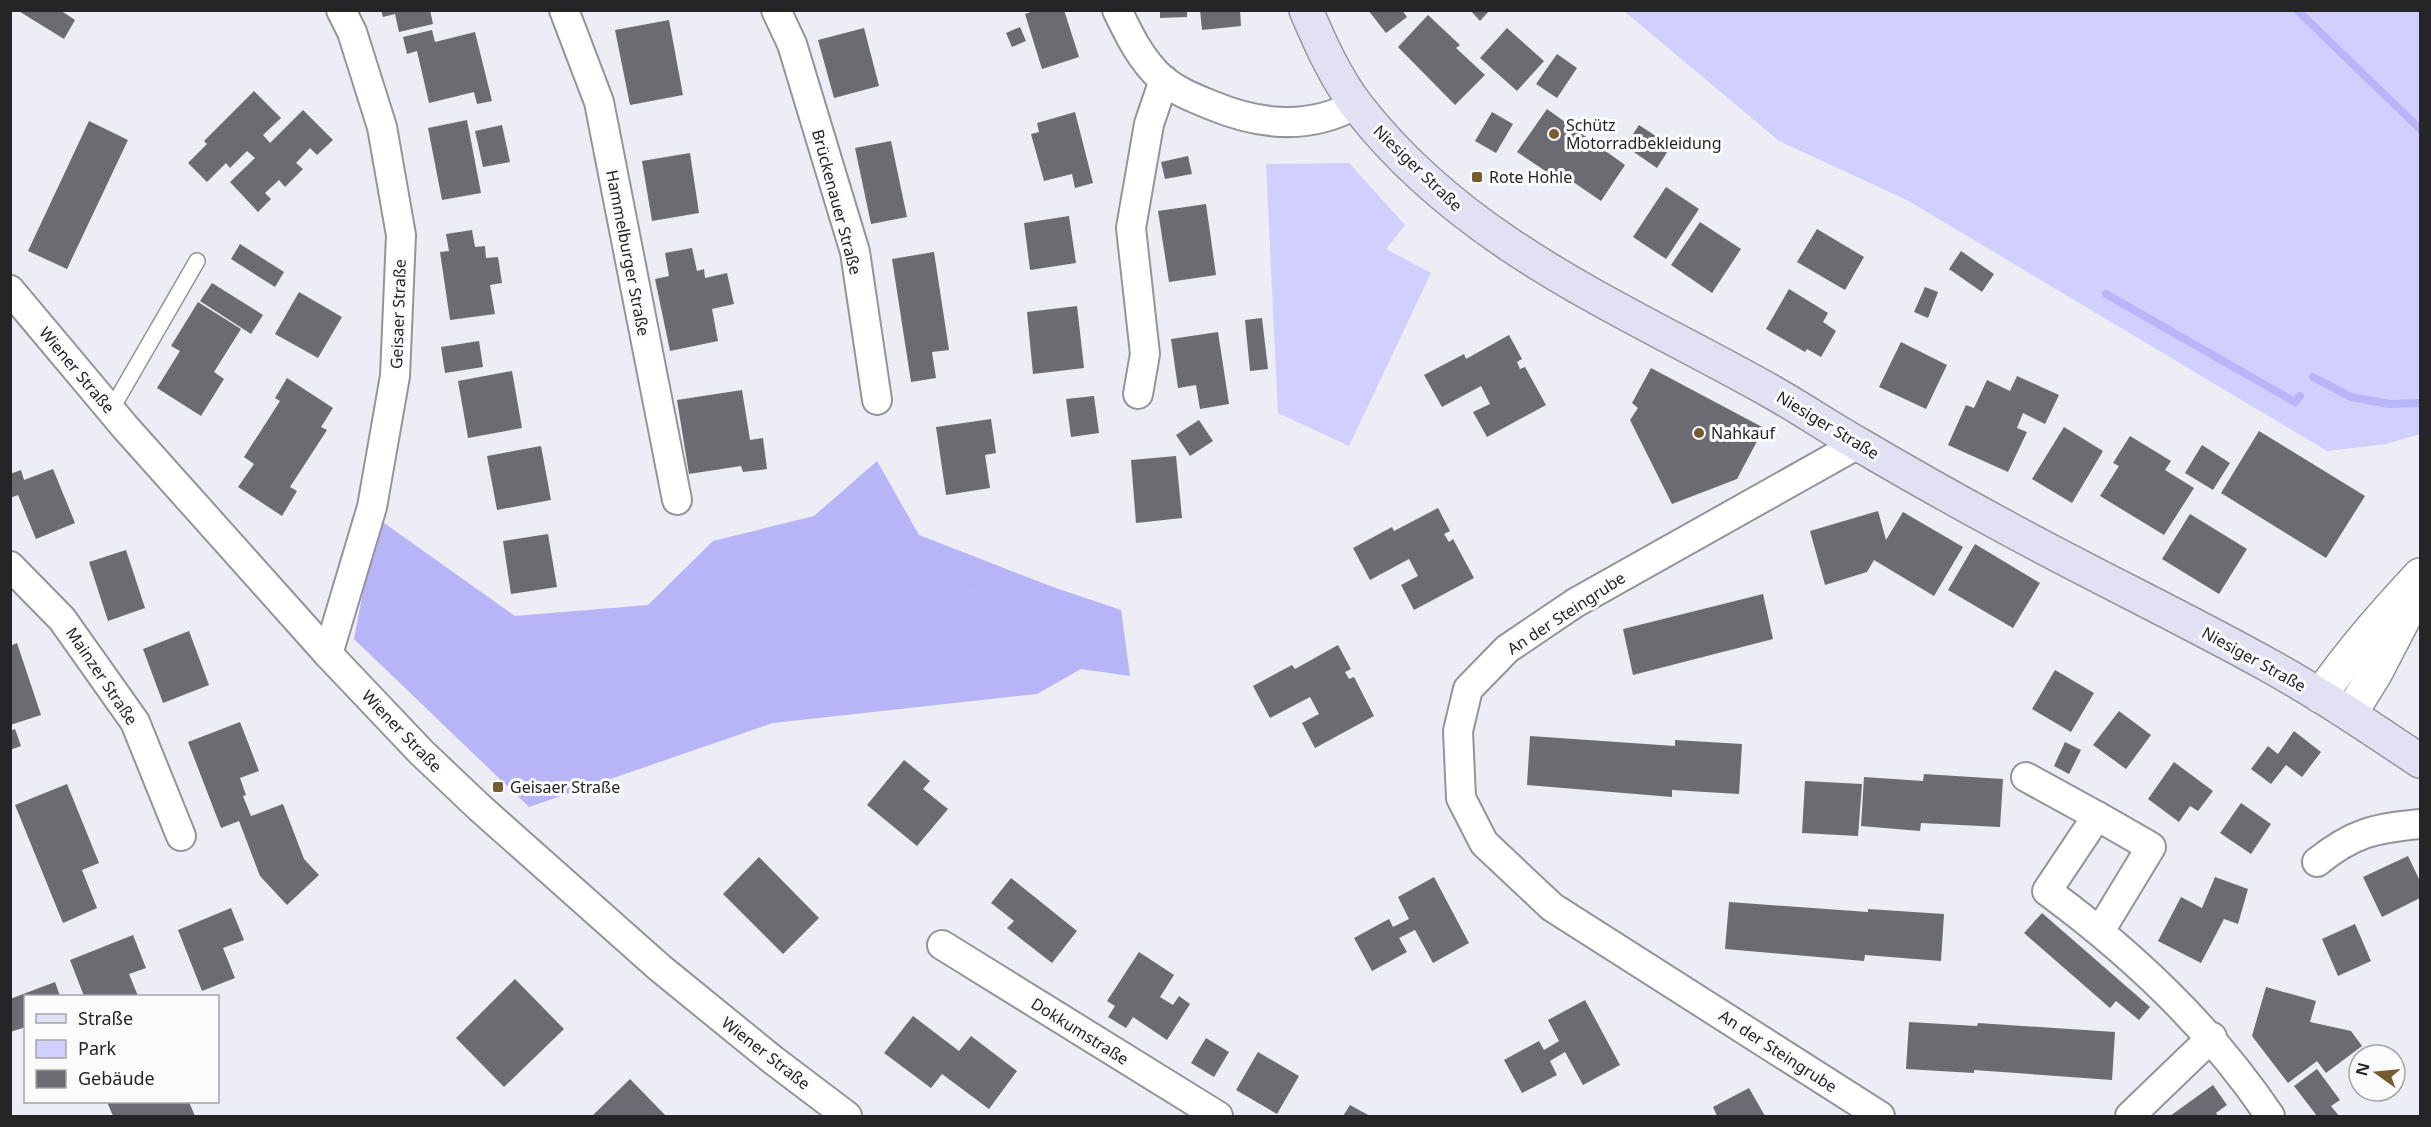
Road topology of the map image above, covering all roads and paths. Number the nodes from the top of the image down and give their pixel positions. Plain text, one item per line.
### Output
1 (340, 10) edge
2 (564, 10) edge
3 (776, 10) edge
4 (1117, 10) edge
5 (1306, 10) edge
6 (1164, 80) junction
7 (1356, 104) junction
8 (197, 261) dead end
9 (10, 290) edge
10 (1138, 394) dead end
11 (877, 400) dead end
12 (111, 410) junction
13 (1858, 444) junction
14 (677, 500) dead end
15 (10, 566) edge
16 (2421, 575) edge
17 (2421, 587) edge
18 (328, 654) junction
19 (2320, 696) junction
20 (2350, 714) junction
21 (2421, 761) edge
22 (2026, 777) dead end
23 (2097, 816) junction
24 (2421, 824) edge
25 (181, 836) dead end
26 (2317, 862) dead end
27 (2100, 931) junction
28 (942, 945) dead end
29 (2212, 1037) junction
30 (847, 1116) edge
31 (1218, 1116) edge
32 (1880, 1116) edge
33 (2130, 1116) edge
34 (2270, 1116) edge

1 - 18 street, Geisaer Straße
2 - 14 street, Hammelburger Straße
3 - 11 street, Brückenauer Straße
4 - 6 street
5 - 7 main road, Niesiger Straße
6 - 7 street
6 - 10 street
7 - 13 main road, Niesiger Straße
8 - 12 lane
9 - 12 street, Wiener Straße
12 - 18 street, Wiener Straße
13 - 19 main road, Niesiger Straße
13 - 32 street, An der Steingrube
15 - 25 street, Mainzer Straße
16 - 19 street
17 - 20 street
18 - 30 street, Wiener Straße
19 - 20 main road, Niesiger Straße
20 - 21 main road, Niesiger Straße
22 - 23 street
23 - 27 street
23 - 27 street
24 - 26 street
27 - 29 street
28 - 31 street, Dokkumstraße
29 - 33 street
29 - 34 street

